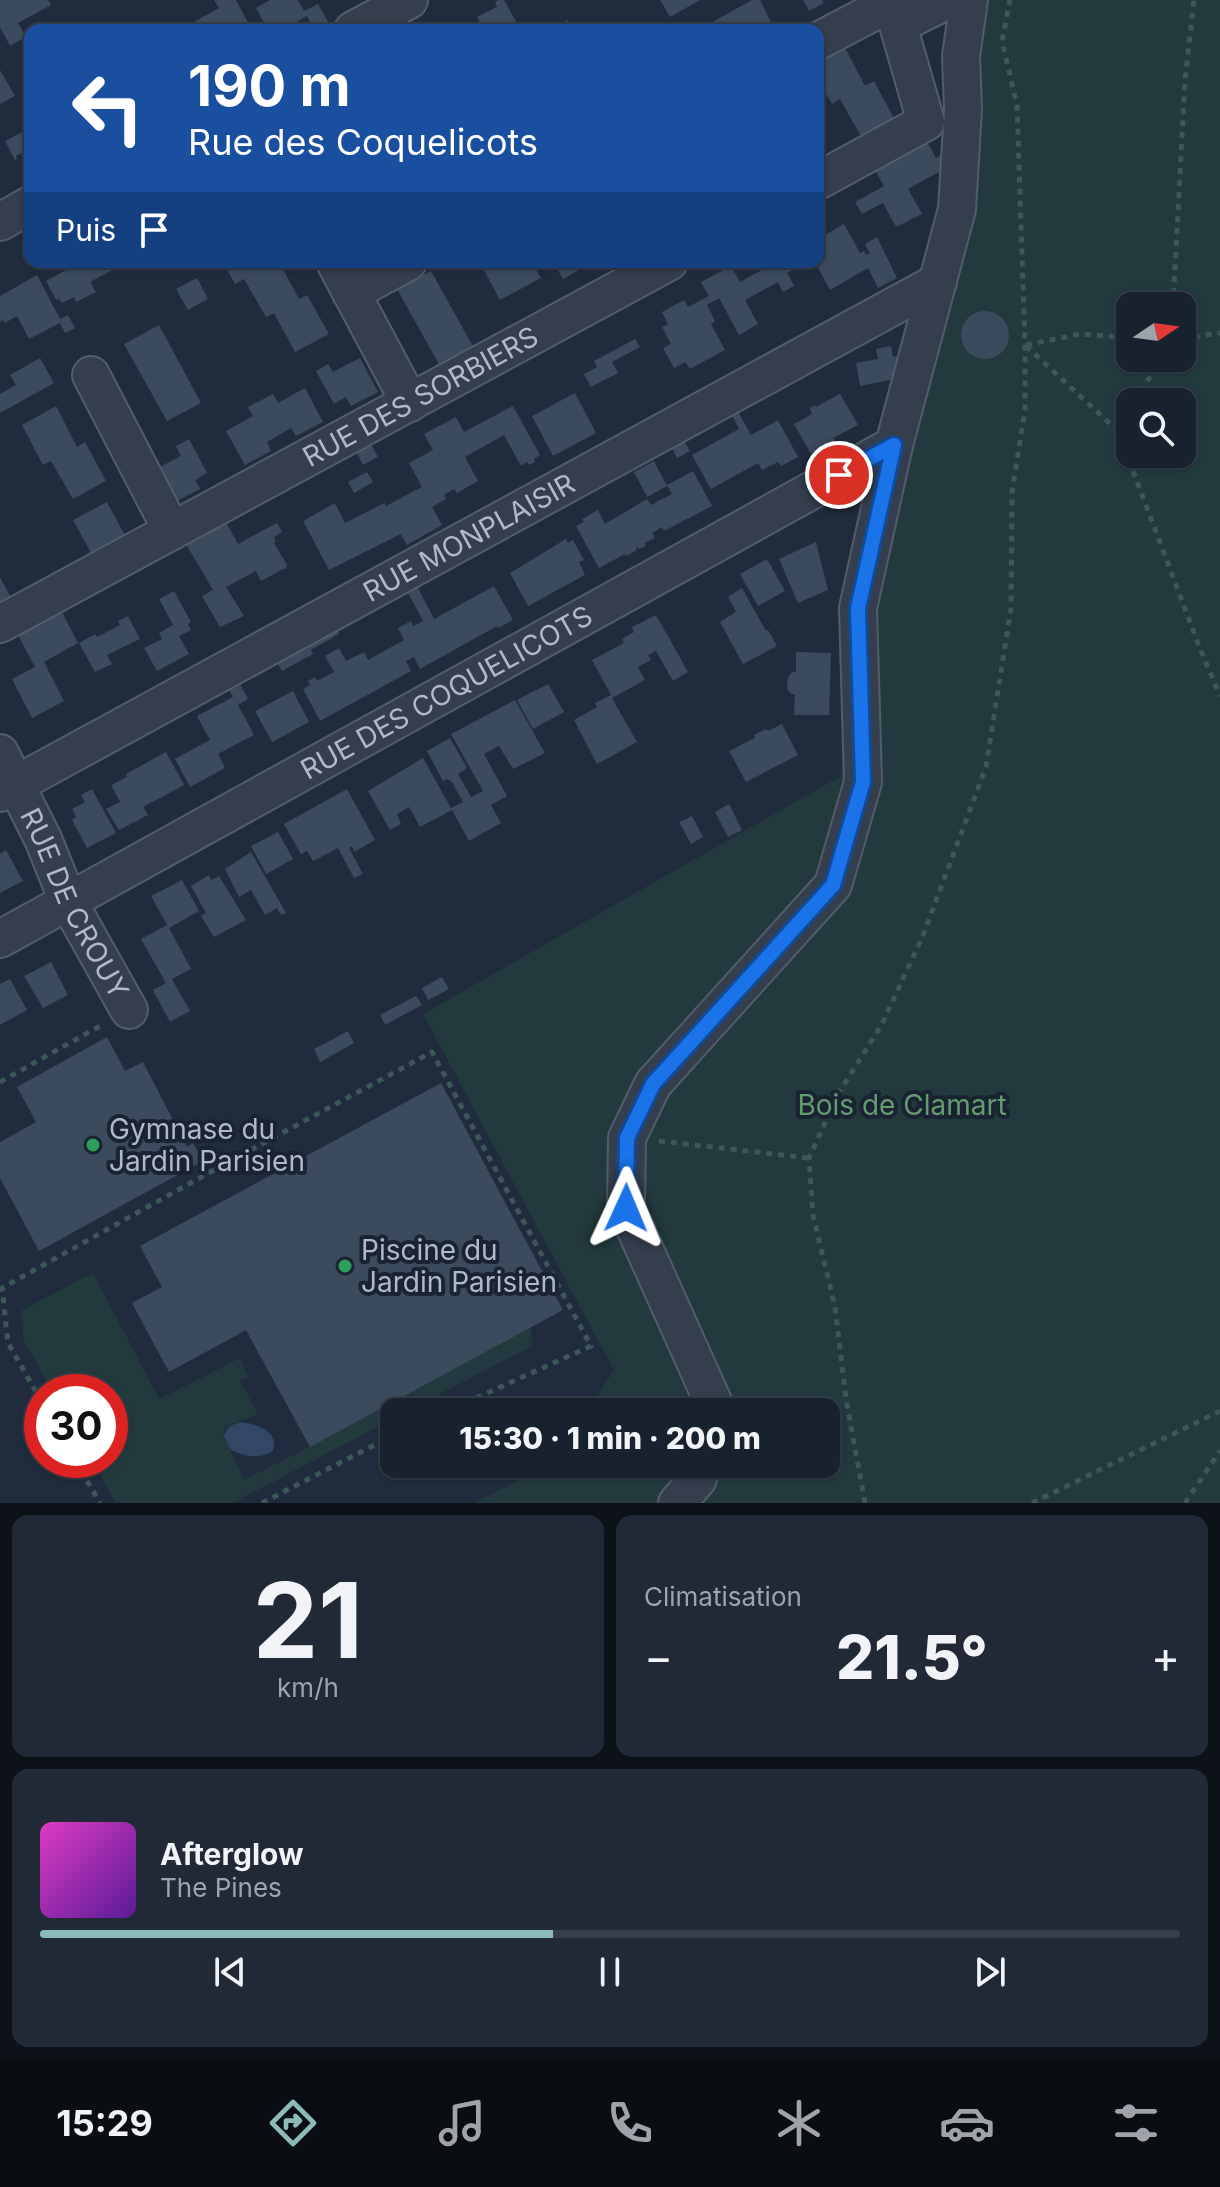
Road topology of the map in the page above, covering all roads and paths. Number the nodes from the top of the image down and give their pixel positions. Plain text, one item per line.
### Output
1 (409, 0) edge
2 (896, 0) edge
3 (948, 0) edge
4 (969, 0) edge
5 (1010, 0) edge
6 (1194, 0) edge
7 (364, 24) edge
8 (824, 38) edge
9 (824, 178) edge
10 (24, 208) edge
11 (0, 222) edge
12 (382, 268) edge
13 (658, 268) edge
14 (343, 277) edge
15 (938, 282) junction
16 (1174, 292) edge
17 (1220, 333) edge
18 (1116, 337) edge
19 (1196, 337) edge
20 (1025, 345) junction
21 (91, 375) dead end
22 (410, 403) junction
23 (1116, 429) edge
24 (894, 445) junction
25 (1132, 468) edge
26 (172, 531) junction
27 (0, 624) edge
28 (1220, 696) edge
29 (5, 776) edge
30 (68, 901) junction
31 (0, 939) edge
32 (129, 1010) joint
33 (0, 1082) edge
34 (627, 1138) junction
35 (809, 1158) junction
36 (26, 1374) edge
37 (476, 1398) edge
38 (711, 1398) edge
39 (1220, 1411) edge
40 (380, 1442) edge
41 (1220, 1451) edge
42 (85, 1478) edge
43 (698, 1478) edge
44 (100, 1503) edge
45 (262, 1503) edge
46 (677, 1503) edge
47 (865, 1503) edge
48 (1032, 1503) edge
49 (1185, 1503) edge

1 - 7 street
2 - 8 street
3 - 9 street
4 - 15 street
5 - 20 path
6 - 16 path
10 - 11 street
12 - 14 street
13 - 22 street, RUE DES SORBIERS
14 - 22 street
15 - 24 street
15 - 29 street, RUE MONPLAISIR
17 - 19 path
18 - 20 path
20 - 23 path
20 - 35 path
21 - 26 street
22 - 26 street, RUE DES SORBIERS
24 - 30 street, RUE DES COQUELICOTS
24 - 34 street
25 - 28 path
26 - 27 street, RUE DES SORBIERS
29 - 30 street, RUE DE CROUY
30 - 31 street, RUE DES COQUELICOTS
30 - 32 street, RUE DE CROUY
32 - 33 path
34 - 35 path
34 - 38 street
35 - 47 path
36 - 37 path
39 - 48 path
40 - 45 path
41 - 49 path
42 - 44 path
43 - 46 street

